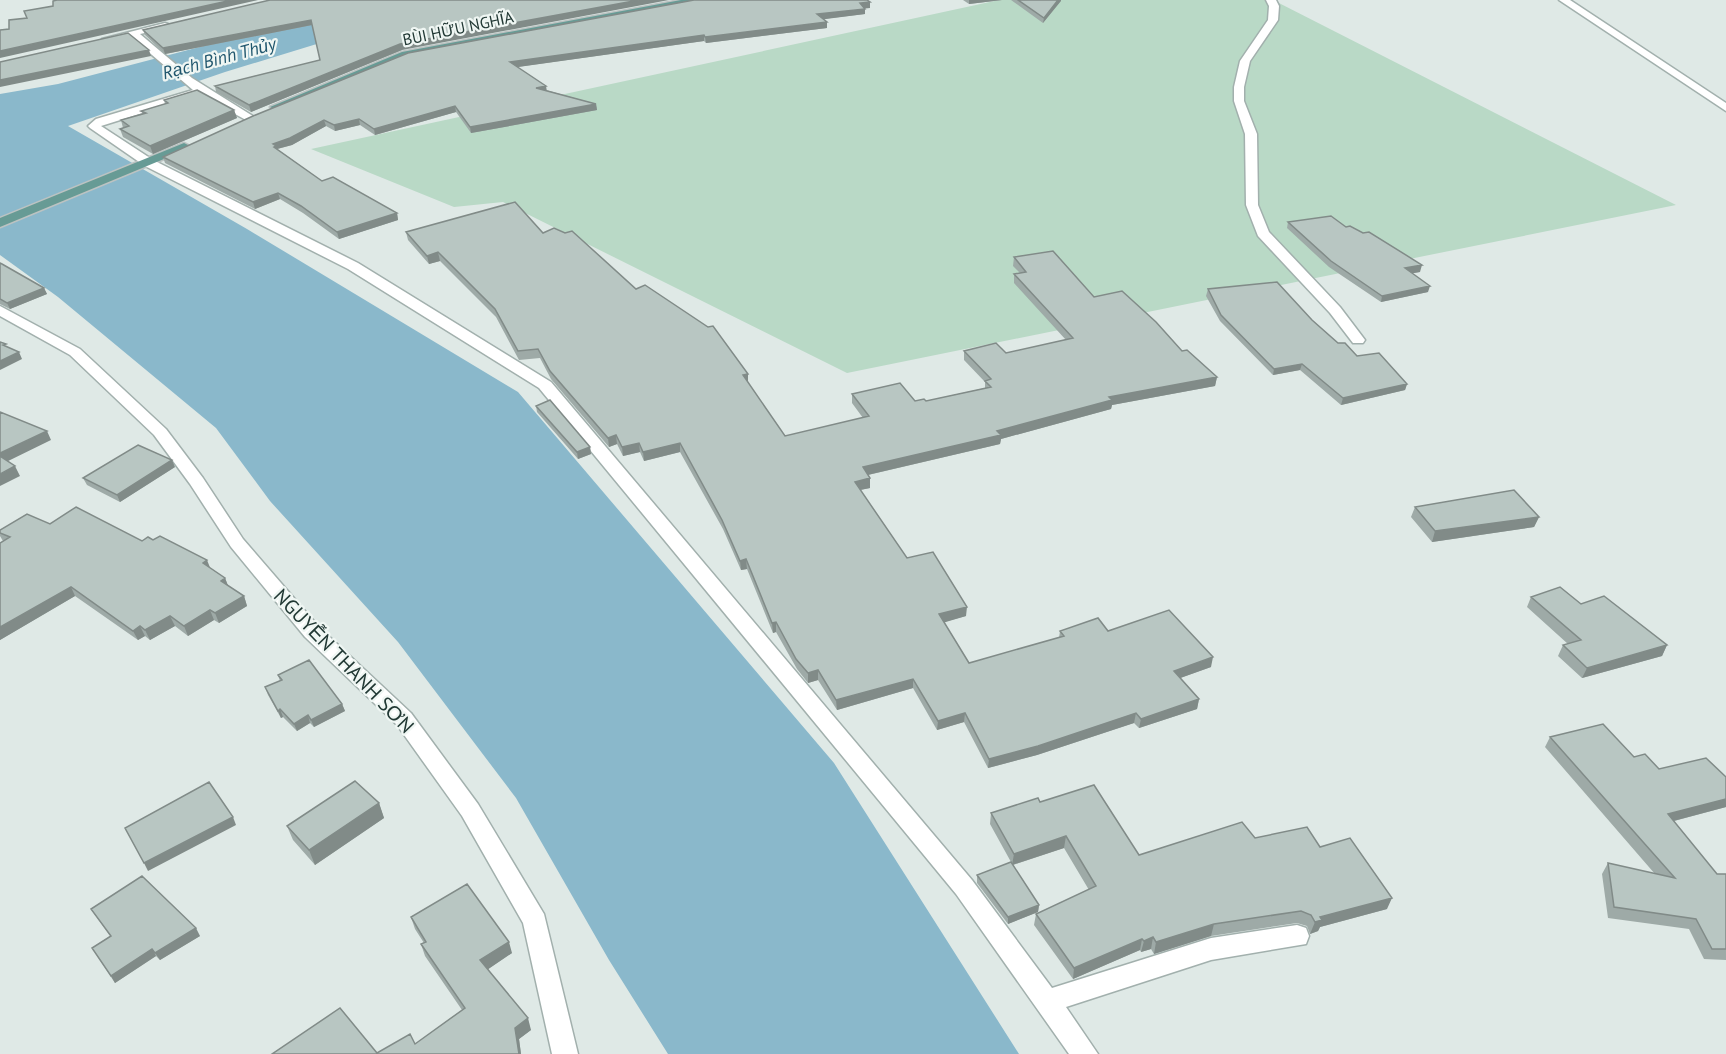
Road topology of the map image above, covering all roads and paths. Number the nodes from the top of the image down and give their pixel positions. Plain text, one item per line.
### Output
1 (696, 0) edge
2 (1271, 0) edge
3 (1564, 0) edge
4 (180, 22) edge
5 (133, 33) junction
6 (99, 41) edge
7 (200, 88) junction
8 (1726, 108) edge
9 (245, 120) joint
10 (200, 140) edge
11 (144, 165) junction
12 (0, 223) edge
13 (0, 310) edge
14 (1358, 340) dead end
15 (1297, 936) dead end
16 (1047, 1001) junction
17 (565, 1054) edge
18 (1085, 1054) edge

1 - 9 main road, BÙI HỮU NGHĨA
2 - 14 street
3 - 8 street
4 - 5 street
5 - 6 street
5 - 7 street
7 - 9 street
7 - 11 street
10 - 11 main road
11 - 12 main road
11 - 16 street
13 - 17 street, NGUYỄN THANH SƠN
15 - 16 street
16 - 18 street

